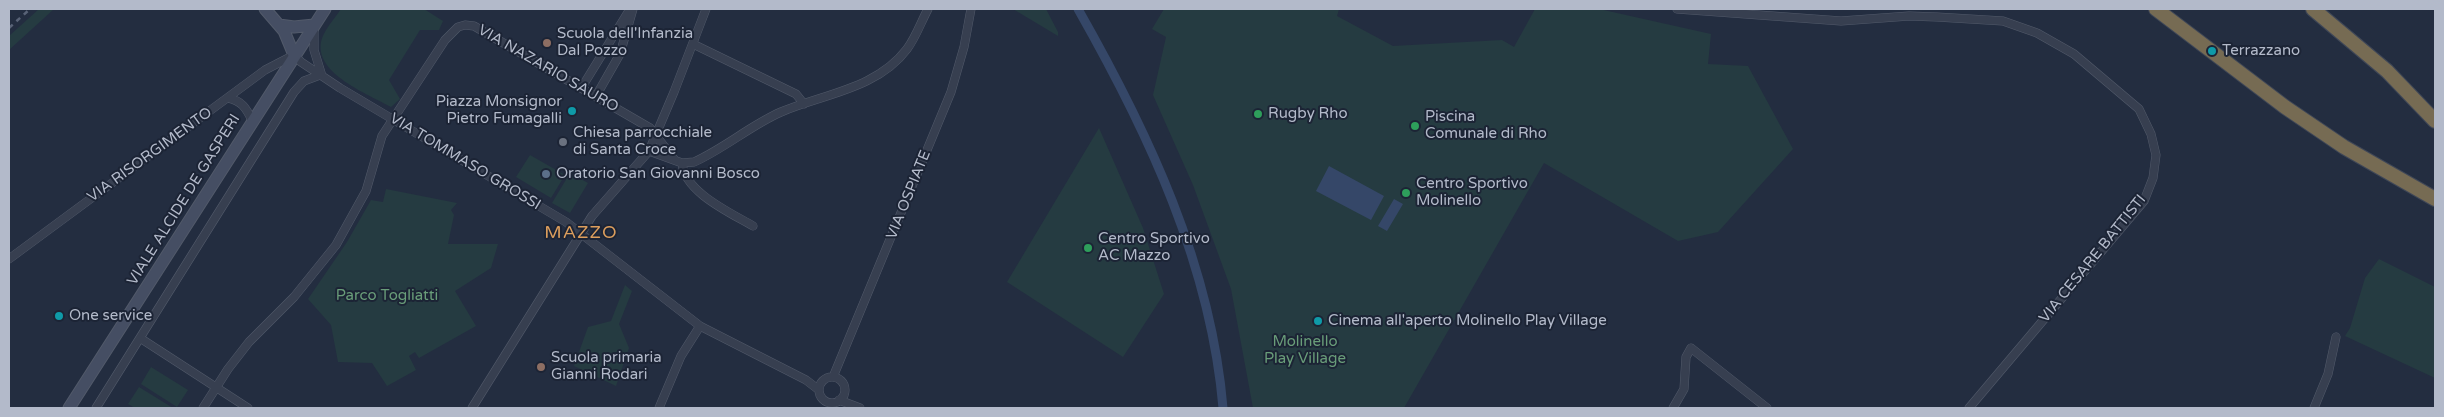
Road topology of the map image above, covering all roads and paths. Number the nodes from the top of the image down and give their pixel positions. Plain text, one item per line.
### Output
1 (265, 9) edge
2 (325, 9) edge
3 (632, 9) edge
4 (706, 9) edge
5 (928, 9) edge
6 (970, 9) edge
7 (1677, 9) edge
8 (2156, 9) edge
9 (2312, 9) edge
10 (280, 25) junction
11 (314, 25) junction
12 (608, 44) junction
13 (693, 44) junction
14 (622, 50) junction
15 (294, 55) junction
16 (321, 75) junction
17 (582, 87) junction
18 (596, 96) junction
19 (228, 98) junction
20 (804, 104) junction
21 (394, 119) junction
22 (252, 120) junction
23 (2435, 121) edge
24 (655, 132) junction
25 (649, 151) junction
26 (674, 159) junction
27 (682, 163) junction
28 (2435, 199) edge
29 (753, 226) dead end
30 (581, 233) junction
31 (9, 259) edge
32 (700, 326) junction
33 (2336, 337) dead end
34 (140, 338) junction
35 (833, 377) junction
36 (806, 380) junction
37 (822, 382) junction
38 (216, 387) junction
39 (819, 390) junction
40 (842, 397) junction
41 (824, 404) edge
42 (70, 408) edge
43 (96, 408) edge
44 (203, 408) edge
45 (248, 408) edge
46 (472, 408) edge
47 (659, 408) edge
48 (860, 408) edge
49 (1673, 408) edge
50 (1767, 408) edge
51 (1969, 408) edge
52 (2314, 408) edge

1 - 10 street
2 - 11 street, VIALE ALCIDE DE GASPERI
3 - 12 street
3 - 14 street
4 - 13 street
5 - 20 street
6 - 35 street, VIA OSPIATE
7 - 51 street, VIA CESARE BATTISTI
8 - 28 highway
9 - 23 highway
10 - 11 street
10 - 15 street
11 - 15 street, VIALE ALCIDE DE GASPERI
11 - 16 street
12 - 14 street
12 - 17 street
13 - 20 street
13 - 24 street
14 - 18 street
15 - 16 street, VIA TOMMASO GROSSI
15 - 19 street, VIA RISORGIMENTO
15 - 22 street, VIALE ALCIDE DE GASPERI
16 - 21 street, VIA TOMMASO GROSSI
16 - 34 street
17 - 18 street, VIA NAZARIO SAURO
17 - 21 street, VIA NAZARIO SAURO
18 - 24 street, VIA NAZARIO SAURO
19 - 22 street
19 - 31 street, VIA RISORGIMENTO
20 - 27 street
21 - 30 street, VIA TOMMASO GROSSI
21 - 38 street
22 - 42 street, VIALE ALCIDE DE GASPERI
24 - 25 street
24 - 26 street
25 - 26 street
25 - 30 street
26 - 27 street
27 - 29 street
30 - 32 street, VIA TOMMASO GROSSI
30 - 46 street
32 - 36 street, VIA TOMMASO GROSSI
32 - 47 street
33 - 52 street
34 - 38 street
34 - 43 street
35 - 37 street
35 - 40 street
36 - 37 street, VIA TOMMASO GROSSI
36 - 39 street, VIA TOMMASO GROSSI
37 - 39 street
38 - 44 street
38 - 45 street
39 - 41 street
40 - 41 street
40 - 48 street
49 - 50 street

